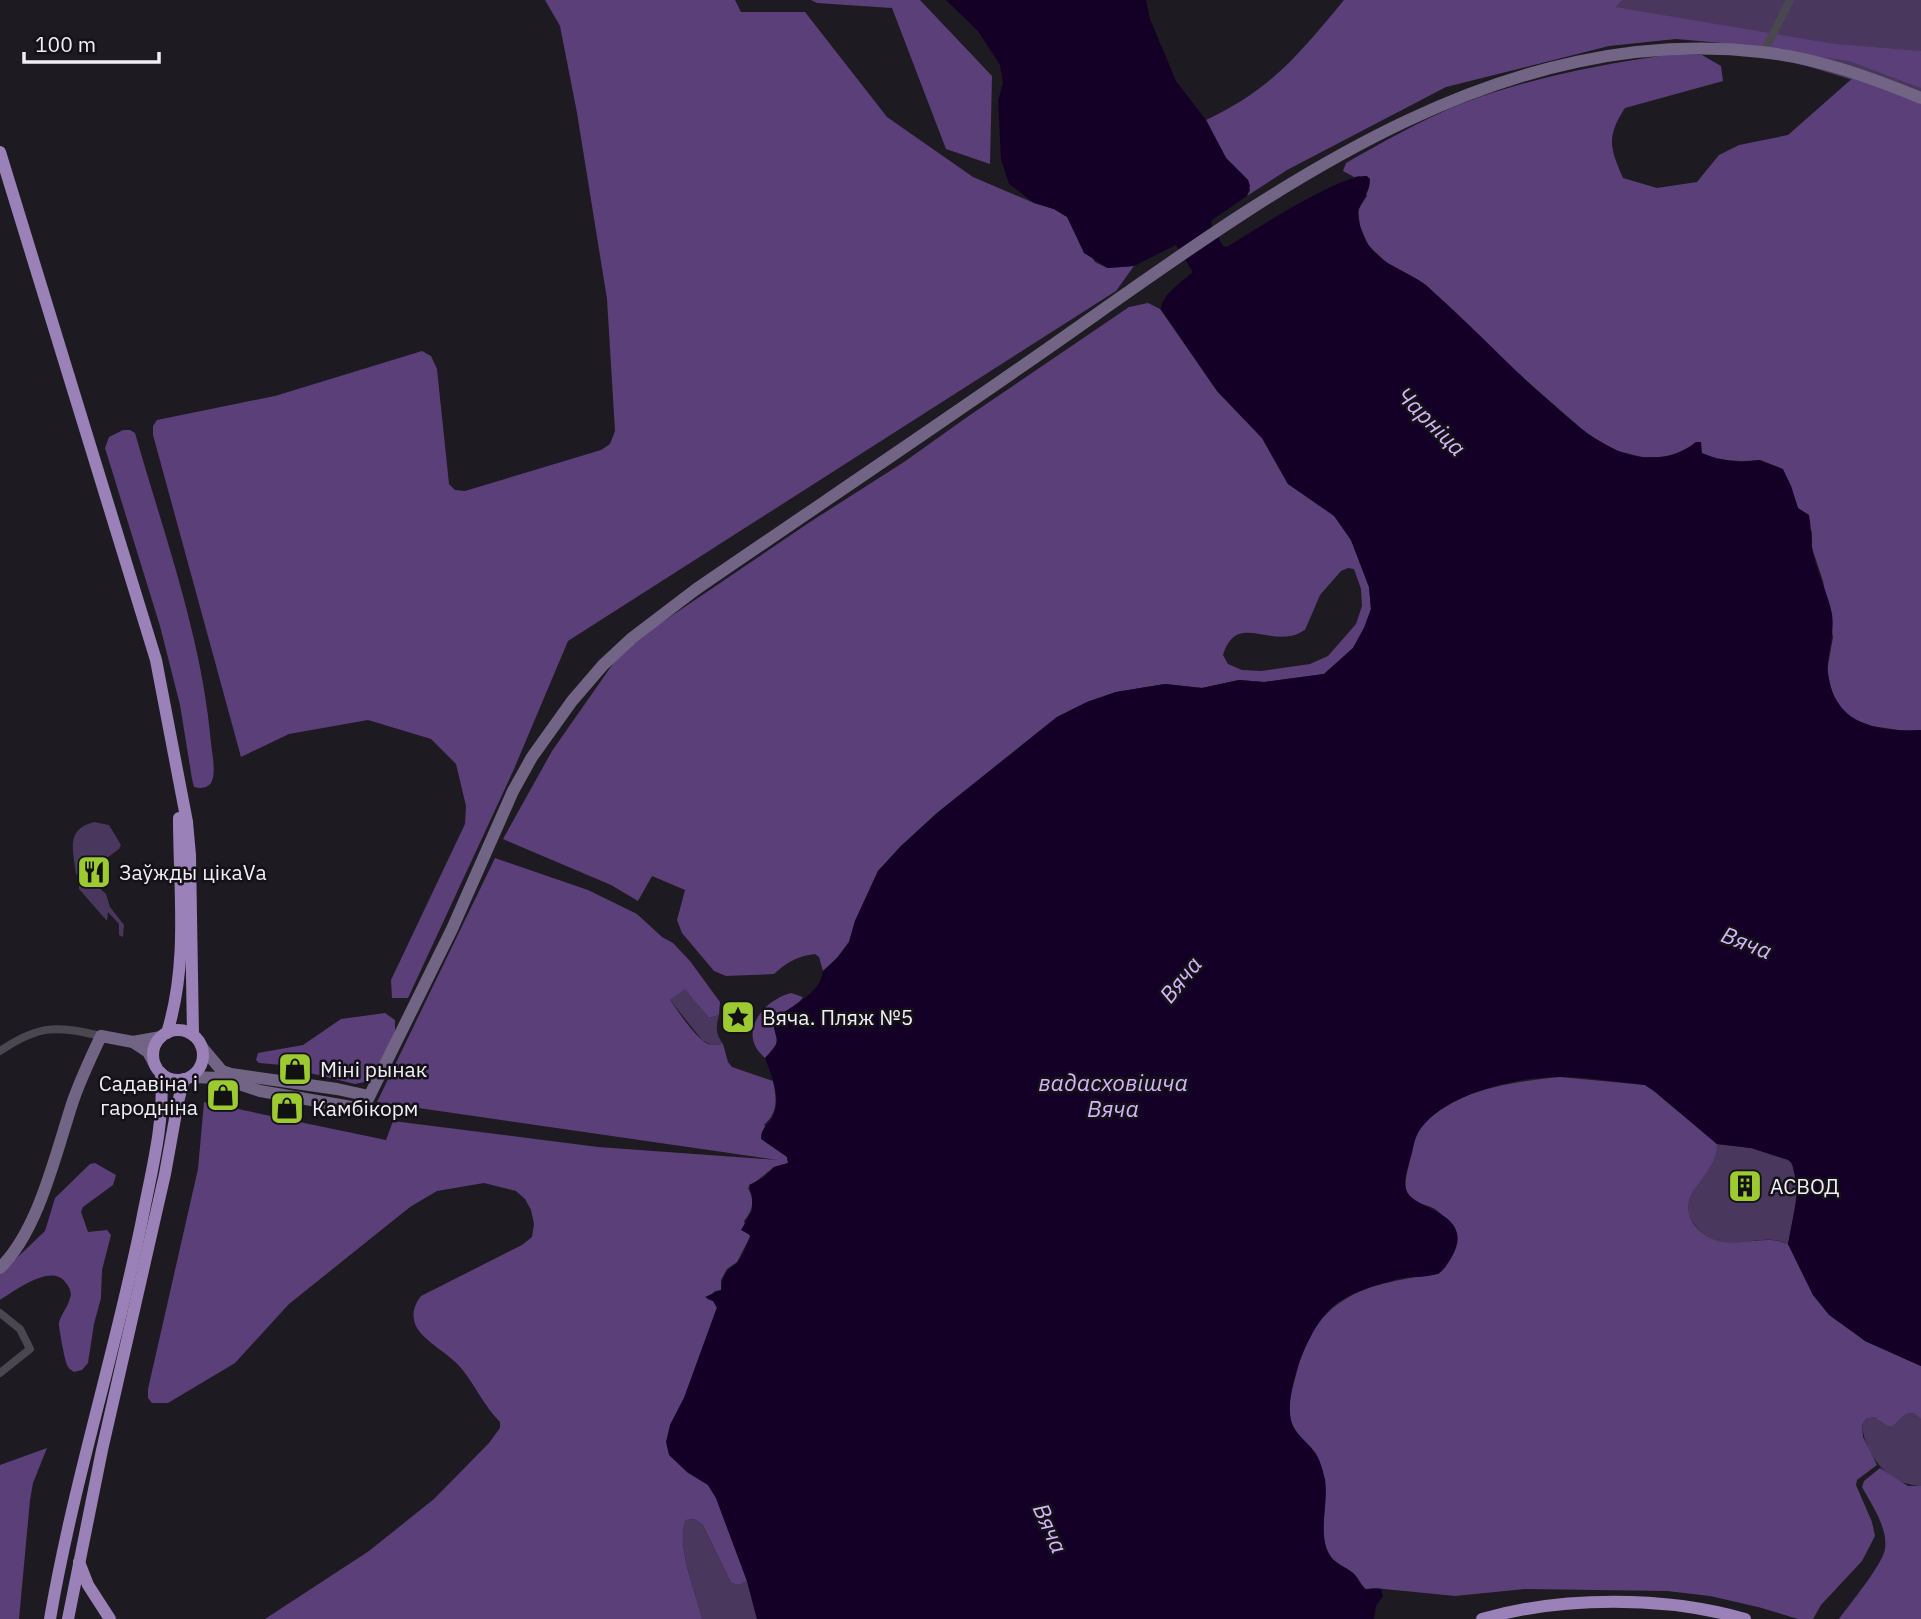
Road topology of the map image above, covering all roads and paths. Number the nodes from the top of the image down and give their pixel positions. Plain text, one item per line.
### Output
1 (1790, 0) edge
2 (1764, 52) junction
3 (1921, 98) edge
4 (0, 152) edge
5 (181, 796) junction
6 (164, 1035) junction
7 (193, 1035) junction
8 (100, 1036) junction
9 (133, 1042) junction
10 (201, 1046) junction
11 (0, 1051) edge
12 (159, 1070) junction
13 (187, 1078) junction
14 (369, 1096) junction
15 (0, 1268) edge
16 (0, 1313) edge
17 (0, 1373) edge
18 (79, 1562) junction
19 (50, 1619) edge
20 (68, 1619) edge
21 (110, 1619) edge
22 (1482, 1619) edge
23 (1745, 1619) edge

1 - 2 street
2 - 3 street
2 - 14 street
4 - 5 main road
5 - 6 main road
5 - 7 main road
6 - 7 main road
6 - 9 street
6 - 12 main road
7 - 10 main road
8 - 9 street
8 - 11 street
8 - 15 street
9 - 12 street
10 - 13 main road
10 - 14 street
12 - 13 main road
12 - 19 main road
13 - 14 street
13 - 18 main road
16 - 17 street
18 - 20 main road
18 - 21 main road
22 - 23 main road

